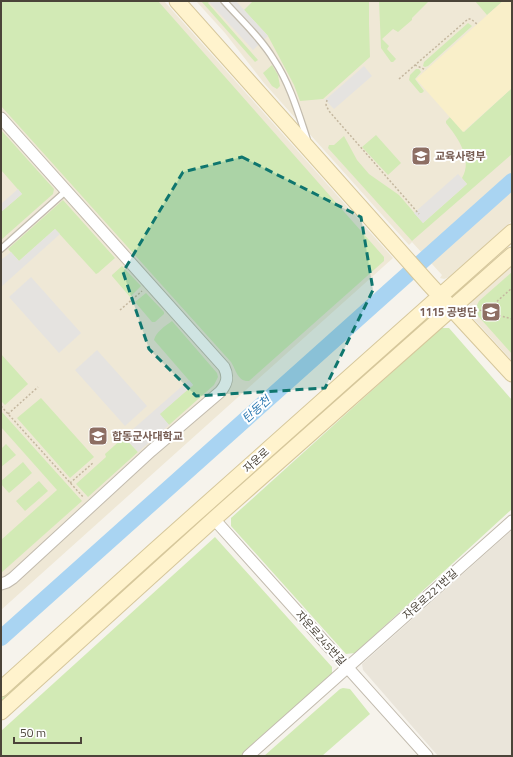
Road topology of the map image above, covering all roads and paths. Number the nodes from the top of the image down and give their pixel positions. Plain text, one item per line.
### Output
1 (178, 1) edge
2 (224, 1) edge
3 (477, 24) dead end
4 (415, 65) junction
5 (426, 70) dead end
6 (399, 79) dead end
7 (327, 100) dead end
8 (1, 118) edge
9 (310, 151) junction
10 (66, 191) junction
11 (419, 214) dead end
12 (512, 232) edge
13 (1, 250) edge
14 (512, 255) edge
15 (145, 288) dead end
16 (512, 288) edge
17 (440, 296) junction
18 (472, 308) dead end
19 (452, 309) junction
20 (120, 310) dead end
21 (485, 312) junction
22 (512, 319) edge
23 (512, 374) edge
24 (38, 387) dead end
25 (1, 406) edge
26 (8, 414) junction
27 (94, 462) dead end
28 (70, 483) junction
29 (86, 501) dead end
30 (214, 519) junction
31 (512, 521) edge
32 (1, 584) edge
33 (348, 667) junction
34 (1, 689) edge
35 (1, 712) edge
36 (248, 756) edge
37 (427, 756) edge

1 - 9 street
2 - 9 lane
3 - 4 path
4 - 5 path
4 - 6 path
7 - 11 path
8 - 10 street
9 - 17 street
10 - 13 lane
10 - 32 street
12 - 17 street, 자운로
14 - 19 street, 자운로
15 - 20 path
16 - 21 path
17 - 19 street
17 - 34 street, 자운로
18 - 21 path
19 - 23 street
19 - 30 street, 자운로
21 - 22 path
24 - 26 path
25 - 26 path
26 - 28 path
27 - 28 path
28 - 29 path
30 - 33 street, 자운로245번길
30 - 35 street, 자운로
31 - 33 street, 자운로221번길
33 - 36 street, 자운로221번길
33 - 37 street, 자운로245번길

